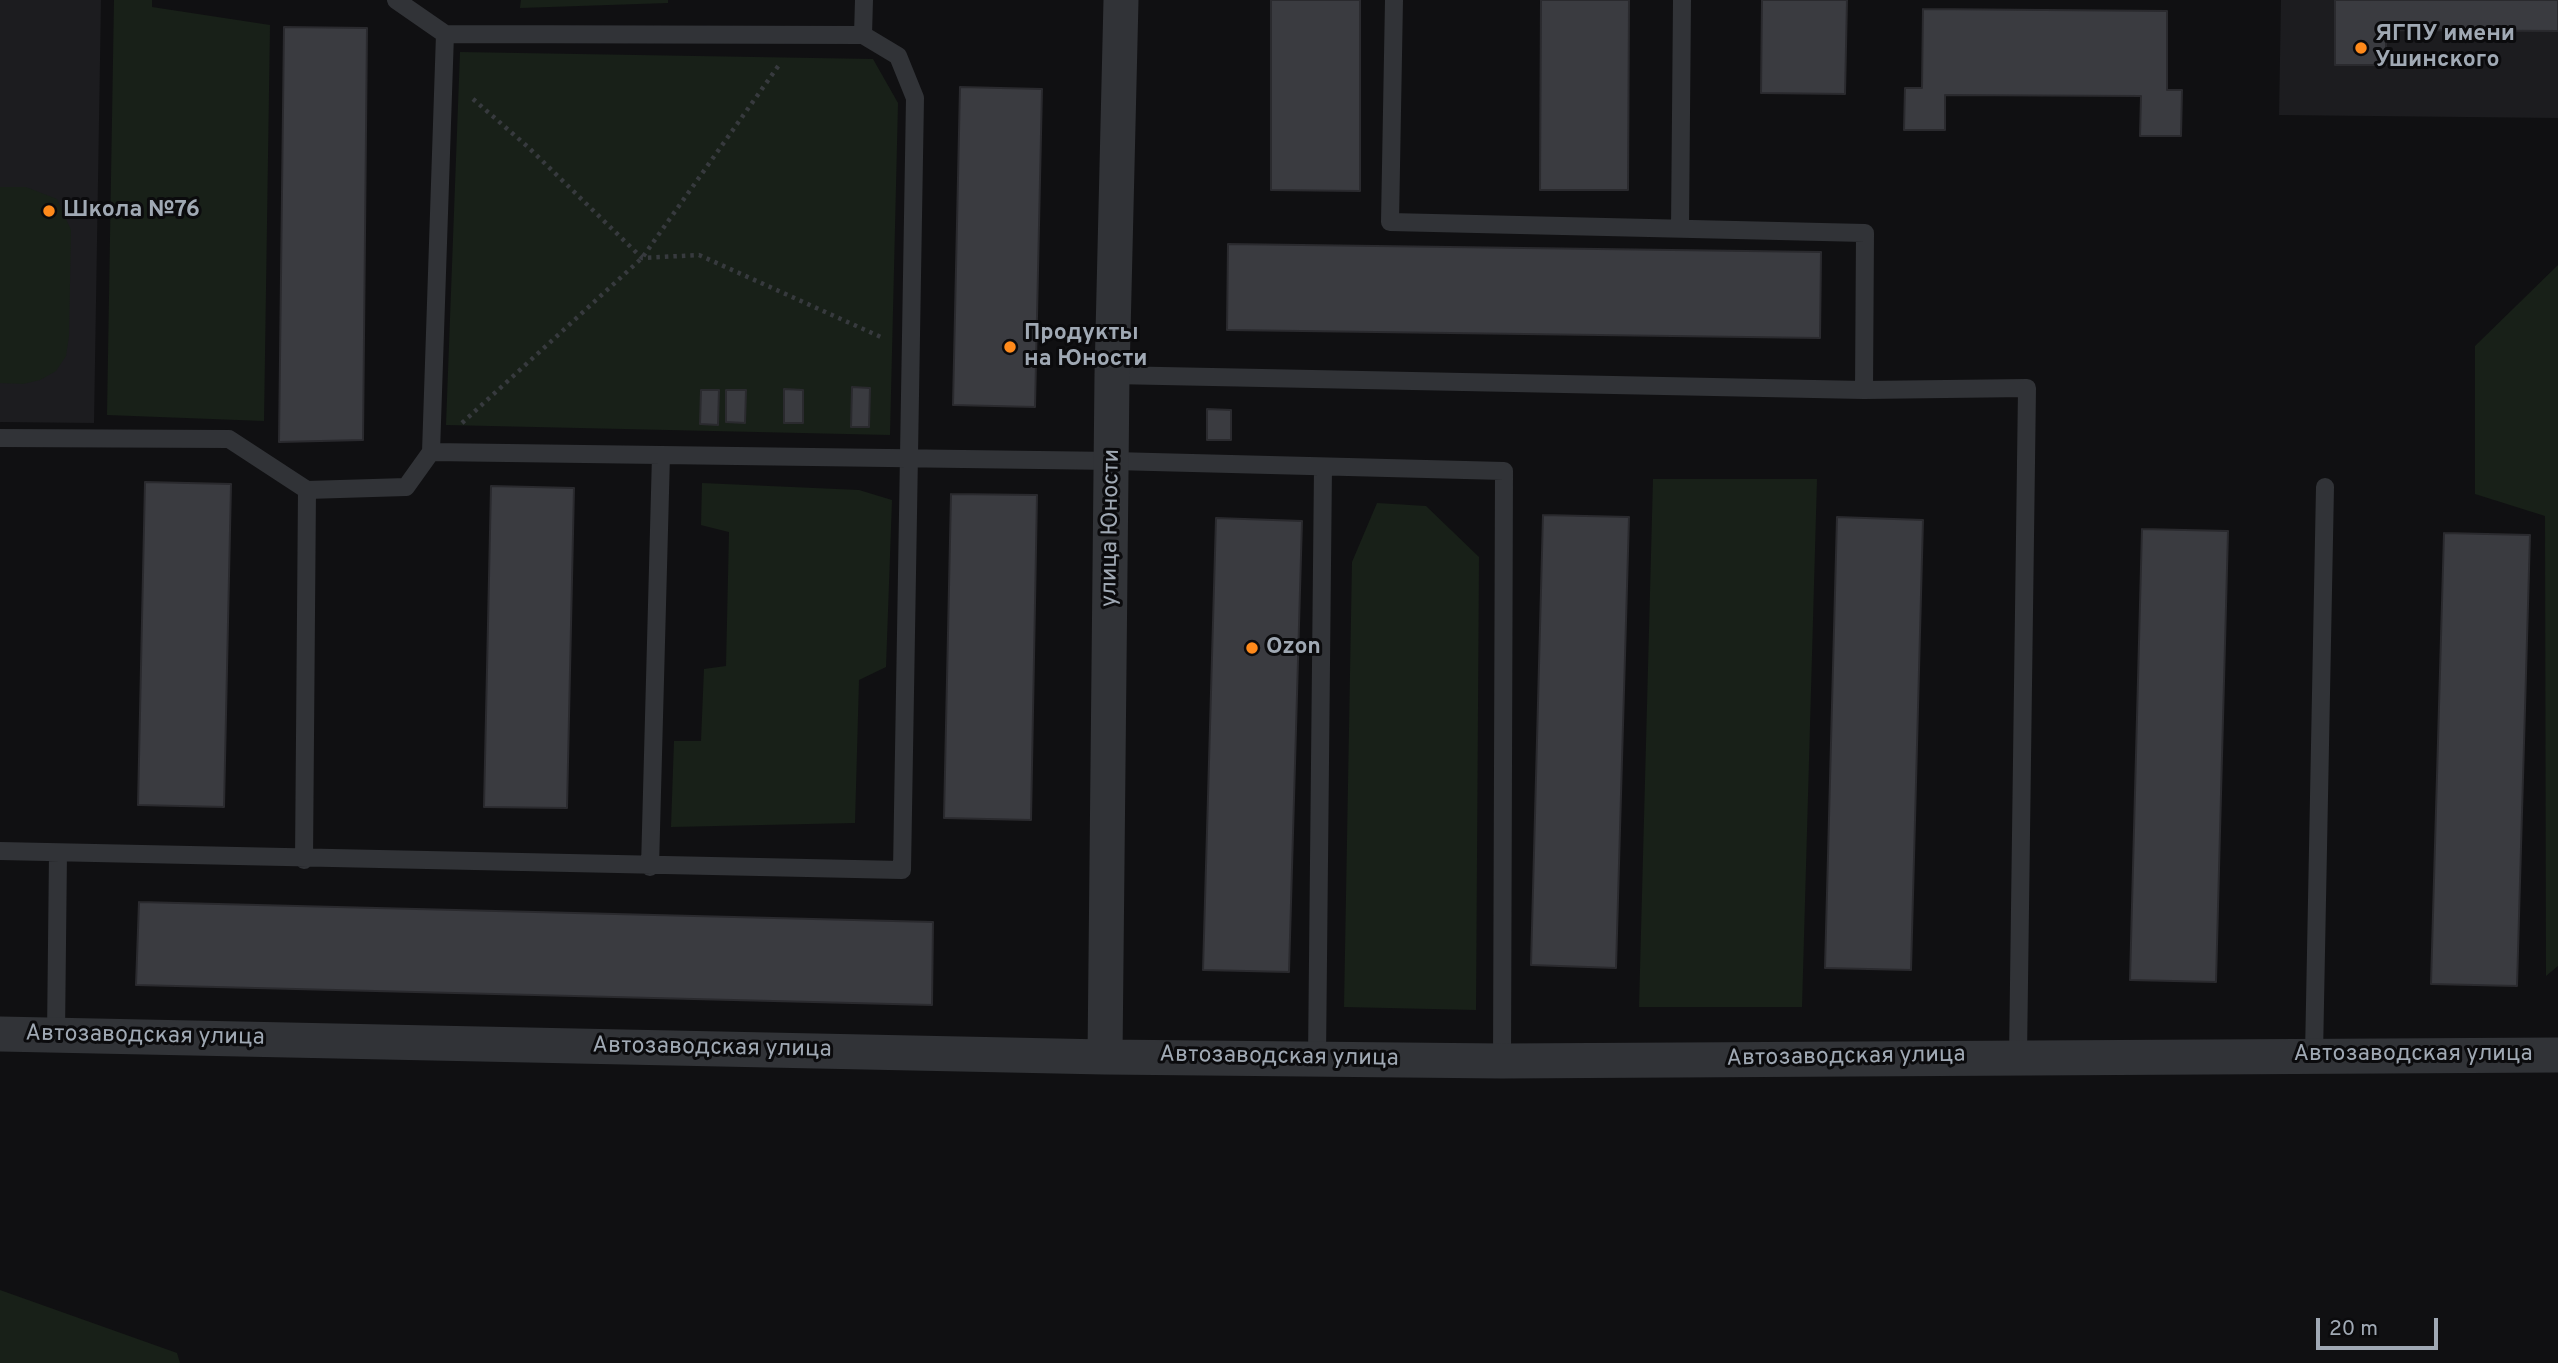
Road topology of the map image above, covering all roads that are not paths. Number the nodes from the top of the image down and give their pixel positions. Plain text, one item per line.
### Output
1 (396, 0) edge
2 (864, 0) edge
3 (1121, 0) edge
4 (1394, 0) edge
5 (1682, 0) edge
6 (445, 34) junction
7 (863, 35) junction
8 (1680, 228) junction
9 (1112, 375) junction
10 (1864, 390) junction
11 (0, 438) edge
12 (431, 452) junction
13 (661, 455) junction
14 (907, 457) junction
15 (1114, 461) junction
16 (1323, 467) junction
17 (2325, 487) dead end
18 (307, 490) junction
19 (0, 851) edge
20 (58, 853) junction
21 (304, 860) junction
22 (650, 867) junction
23 (0, 1034) edge
24 (56, 1035) junction
25 (2314, 1055) junction
26 (2558, 1055) edge
27 (2018, 1056) junction
28 (1105, 1057) junction
29 (1317, 1058) junction
30 (1502, 1061) junction

1 - 6 lane
2 - 7 lane
3 - 9 street, улица Юности
4 - 8 lane
5 - 8 lane
6 - 7 lane
6 - 12 lane
7 - 14 lane
8 - 10 lane
9 - 10 lane
9 - 15 street, улица Юности
10 - 27 lane
11 - 18 lane
12 - 13 lane
12 - 18 lane
13 - 14 lane
13 - 22 lane
14 - 15 lane
14 - 22 lane
15 - 16 lane
15 - 28 street, улица Юности
16 - 29 lane
16 - 30 lane
17 - 25 lane
18 - 21 lane
19 - 20 lane
20 - 21 lane
20 - 24 lane
21 - 22 lane
23 - 24 street, Автозаводская улица
24 - 28 street, Автозаводская улица
25 - 26 street, Автозаводская улица
25 - 27 street, Автозаводская улица
27 - 30 street, Автозаводская улица
28 - 29 street, Автозаводская улица
29 - 30 street, Автозаводская улица

